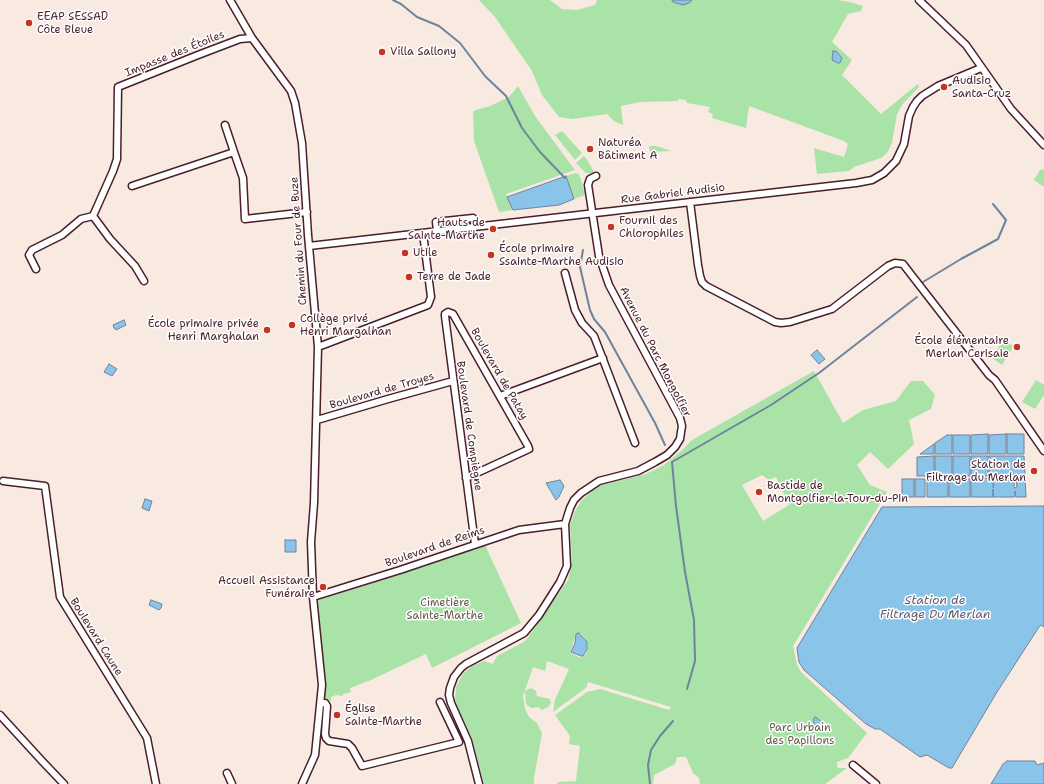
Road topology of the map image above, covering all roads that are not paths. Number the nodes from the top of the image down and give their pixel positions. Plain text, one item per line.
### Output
1 (230, 0) edge
2 (919, 0) edge
3 (252, 38) junction
4 (981, 68) junction
5 (225, 125) dead end
6 (1044, 145) edge
7 (234, 152) junction
8 (596, 176) dead end
9 (132, 186) dead end
10 (690, 202) junction
11 (307, 212) junction
12 (593, 214) junction
13 (92, 216) junction
14 (473, 218) dead end
15 (437, 231) junction
16 (423, 233) junction
17 (309, 246) junction
18 (36, 269) dead end
19 (565, 273) dead end
20 (144, 281) dead end
21 (448, 312) joint
22 (318, 347) junction
23 (603, 358) junction
24 (453, 381) junction
25 (500, 396) junction
26 (317, 420) junction
27 (635, 443) dead end
28 (1044, 451) edge
29 (466, 478) junction
30 (3, 481) dead end
31 (565, 524) junction
32 (475, 544) junction
33 (313, 596) junction
34 (440, 702) dead end
35 (321, 703) junction
36 (0, 715) edge
37 (3, 722) edge
38 (853, 765) dead end
39 (227, 772) dead end
40 (64, 784) edge
41 (156, 784) edge
42 (232, 784) edge
43 (302, 784) edge
44 (479, 784) edge
45 (876, 784) edge

1 - 3 street, Chemin du Four de Buze
2 - 4 street
3 - 11 street, Chemin du Four de Buze
3 - 13 street, Impasse des Étoiles
4 - 6 street
4 - 10 street, Rue Gabriel Audisio
5 - 7 street
7 - 9 street
7 - 11 street
8 - 12 street, Avenue du Parc Mongolfier
10 - 12 street, Rue Gabriel Audisio
10 - 28 street
11 - 17 street, Chemin du Four de Buze
12 - 15 street, Rue Gabriel Audisio
12 - 31 street, Avenue du Parc Mongolfier
13 - 18 street
13 - 20 street
14 - 15 street
15 - 16 street, Rue Gabriel Audisio
16 - 17 street, Rue Gabriel Audisio
16 - 22 street
17 - 22 street, Chemin du Four de Buze
19 - 23 street
21 - 24 street, Boulevard de Compiègne
21 - 25 street, Boulevard de Patay
22 - 26 street, Chemin du Four de Buze
23 - 25 street
23 - 27 street
24 - 26 street, Boulevard de Troyes
24 - 29 street, Boulevard de Compiègne
25 - 29 street, Boulevard de Patay
26 - 33 street, Chemin du Four de Buze
29 - 32 street, Boulevard de Compiègne
30 - 41 street, Boulevard Caune
31 - 32 street, Boulevard de Reims
31 - 44 street, Avenue du Parc Mongolfier
32 - 33 street, Boulevard de Reims
33 - 35 street, Chemin du Four de Buze
34 - 35 street
35 - 43 street
36 - 37 street
37 - 40 street
38 - 45 street
39 - 42 street

